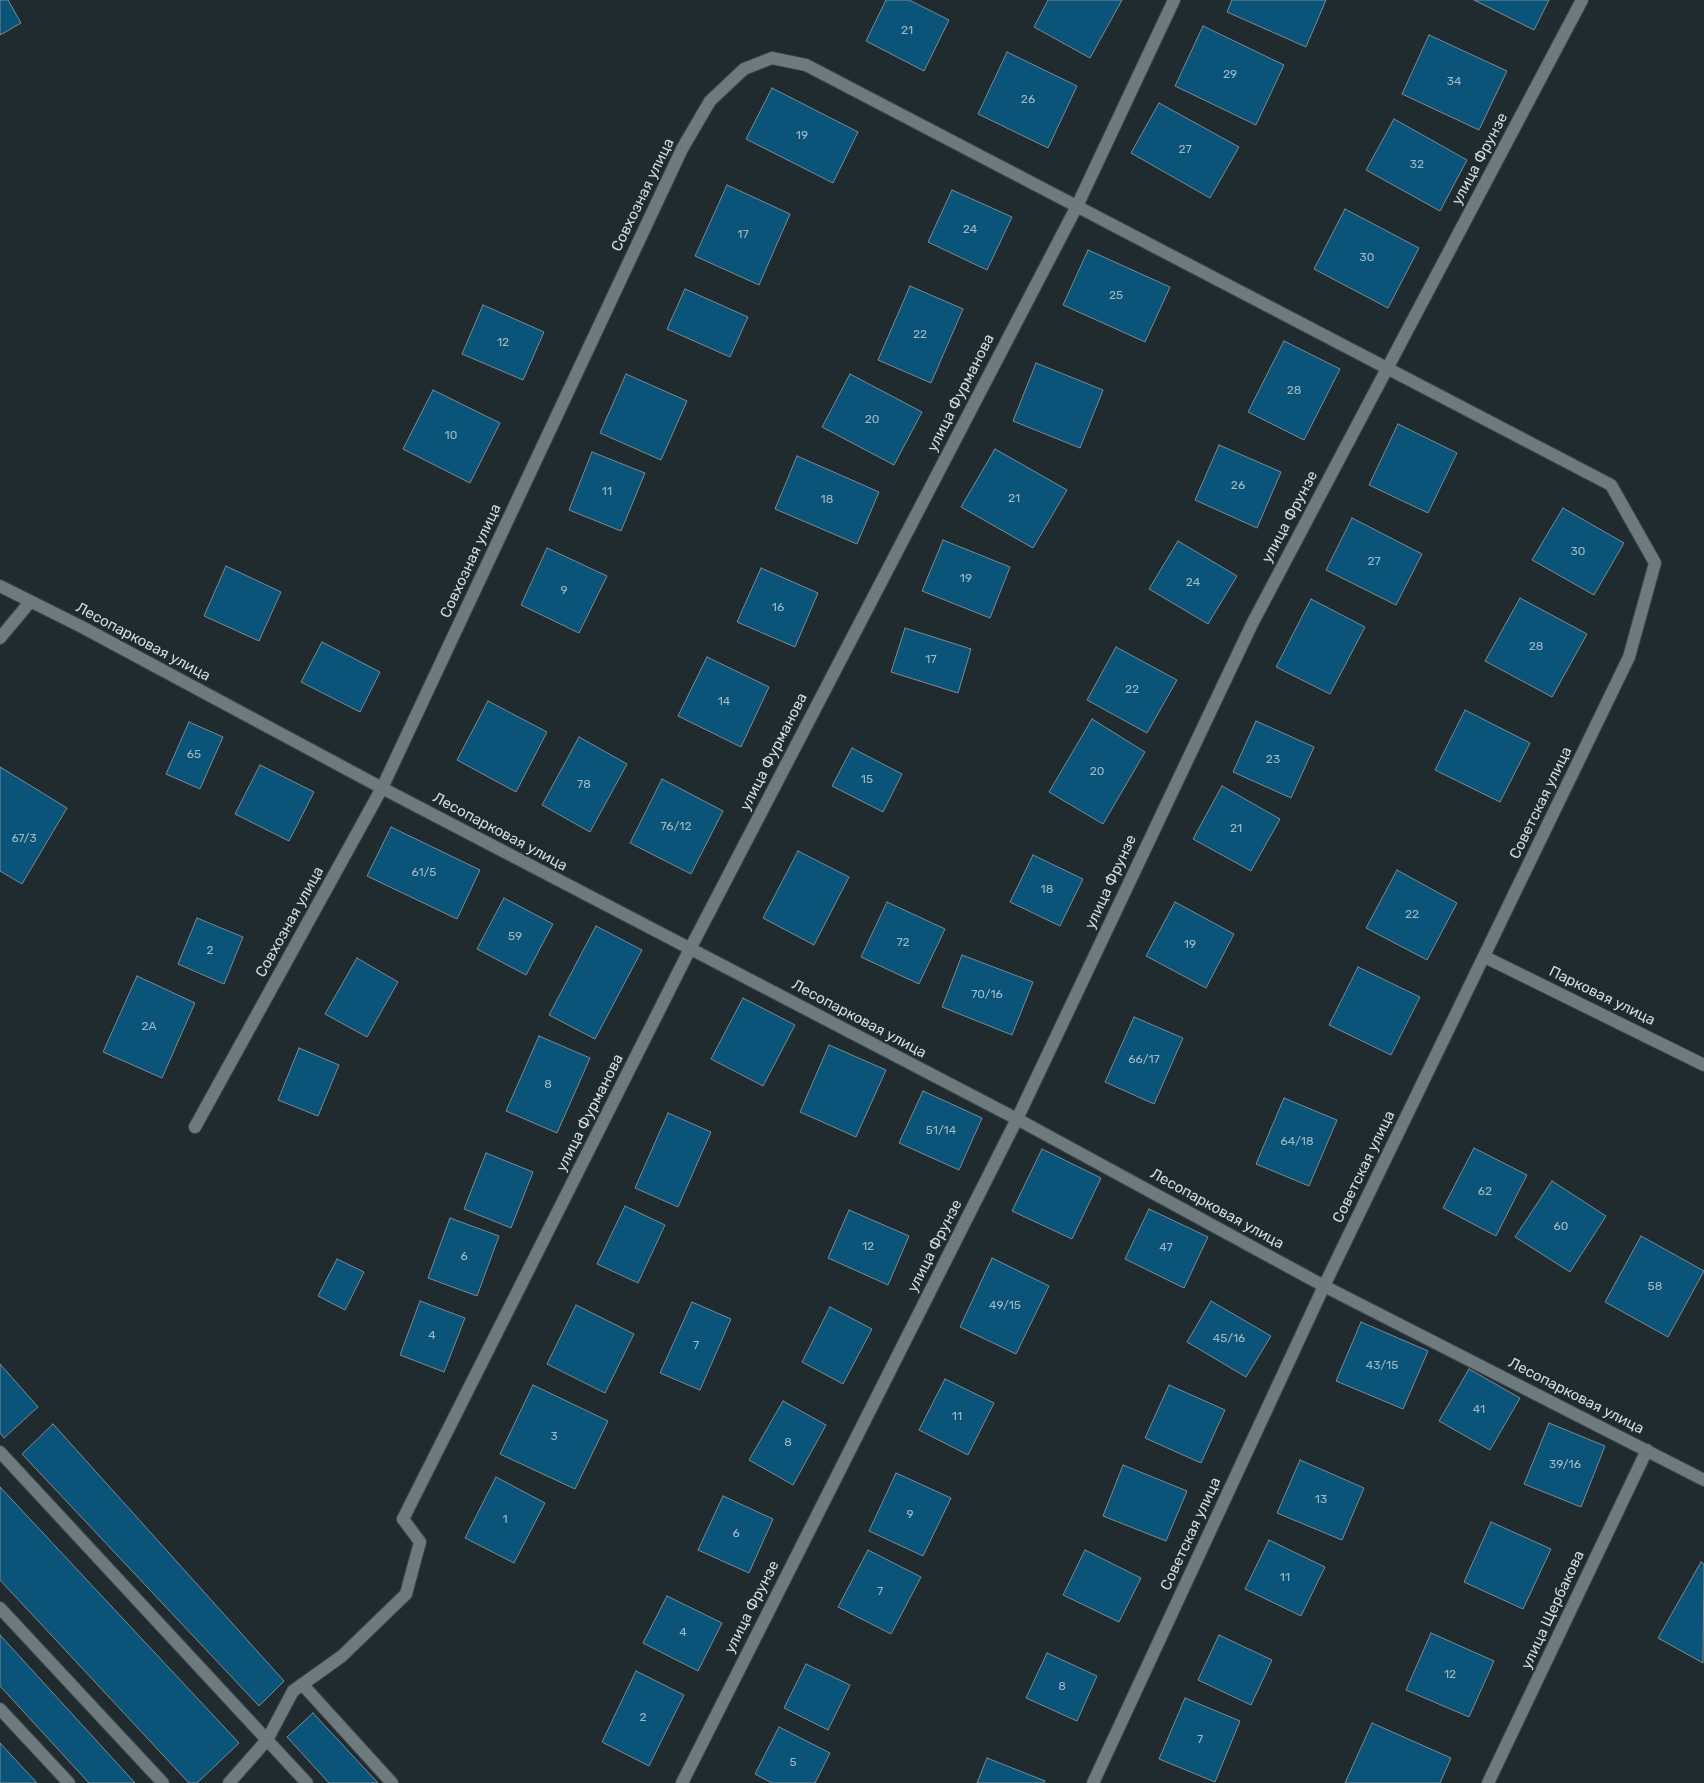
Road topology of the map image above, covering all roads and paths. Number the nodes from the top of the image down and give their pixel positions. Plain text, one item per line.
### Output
1 (1174, 0) edge
2 (1582, 0) edge
3 (1077, 206) junction
4 (1388, 368) junction
5 (1655, 563) joint
6 (0, 586) edge
7 (30, 602) junction
8 (0, 638) edge
9 (382, 788) junction
10 (690, 949) junction
11 (1485, 957) junction
12 (1704, 1065) edge
13 (1017, 1119) junction
14 (195, 1127) dead end
15 (1324, 1286) junction
16 (1646, 1450) junction
17 (0, 1452) edge
18 (1704, 1480) edge
19 (0, 1608) edge
20 (302, 1684) junction
21 (0, 1709) edge
22 (267, 1740) junction
23 (68, 1783) edge
24 (162, 1783) edge
25 (230, 1783) edge
26 (307, 1783) edge
27 (392, 1783) edge
28 (682, 1783) edge
29 (1093, 1783) edge
30 (1488, 1783) edge

1 - 3 street, улица Фурманова
2 - 4 street, улица Фрунзе
3 - 4 street, Совхозная улица
3 - 9 street, Совхозная улица
3 - 10 street, улица Фурманова
4 - 5 street, Совхозная улица
4 - 13 street, улица Фрунзе
5 - 11 street, Советская улица
6 - 7 street, Лесопарковая улица
7 - 8 street
7 - 9 street, Лесопарковая улица
9 - 10 street, Лесопарковая улица
9 - 14 street, Совхозная улица
10 - 13 street, Лесопарковая улица
10 - 20 street, улица Фурманова
11 - 12 street, Парковая улица
11 - 15 street, Советская улица
13 - 15 street, Лесопарковая улица
13 - 28 street, улица Фрунзе
15 - 16 street, Лесопарковая улица
15 - 29 street, Советская улица
16 - 18 street, Лесопарковая улица
16 - 30 street, улица Щербакова
17 - 22 street
19 - 24 street
20 - 22 street
20 - 27 street
21 - 23 street
22 - 25 street
22 - 26 street

